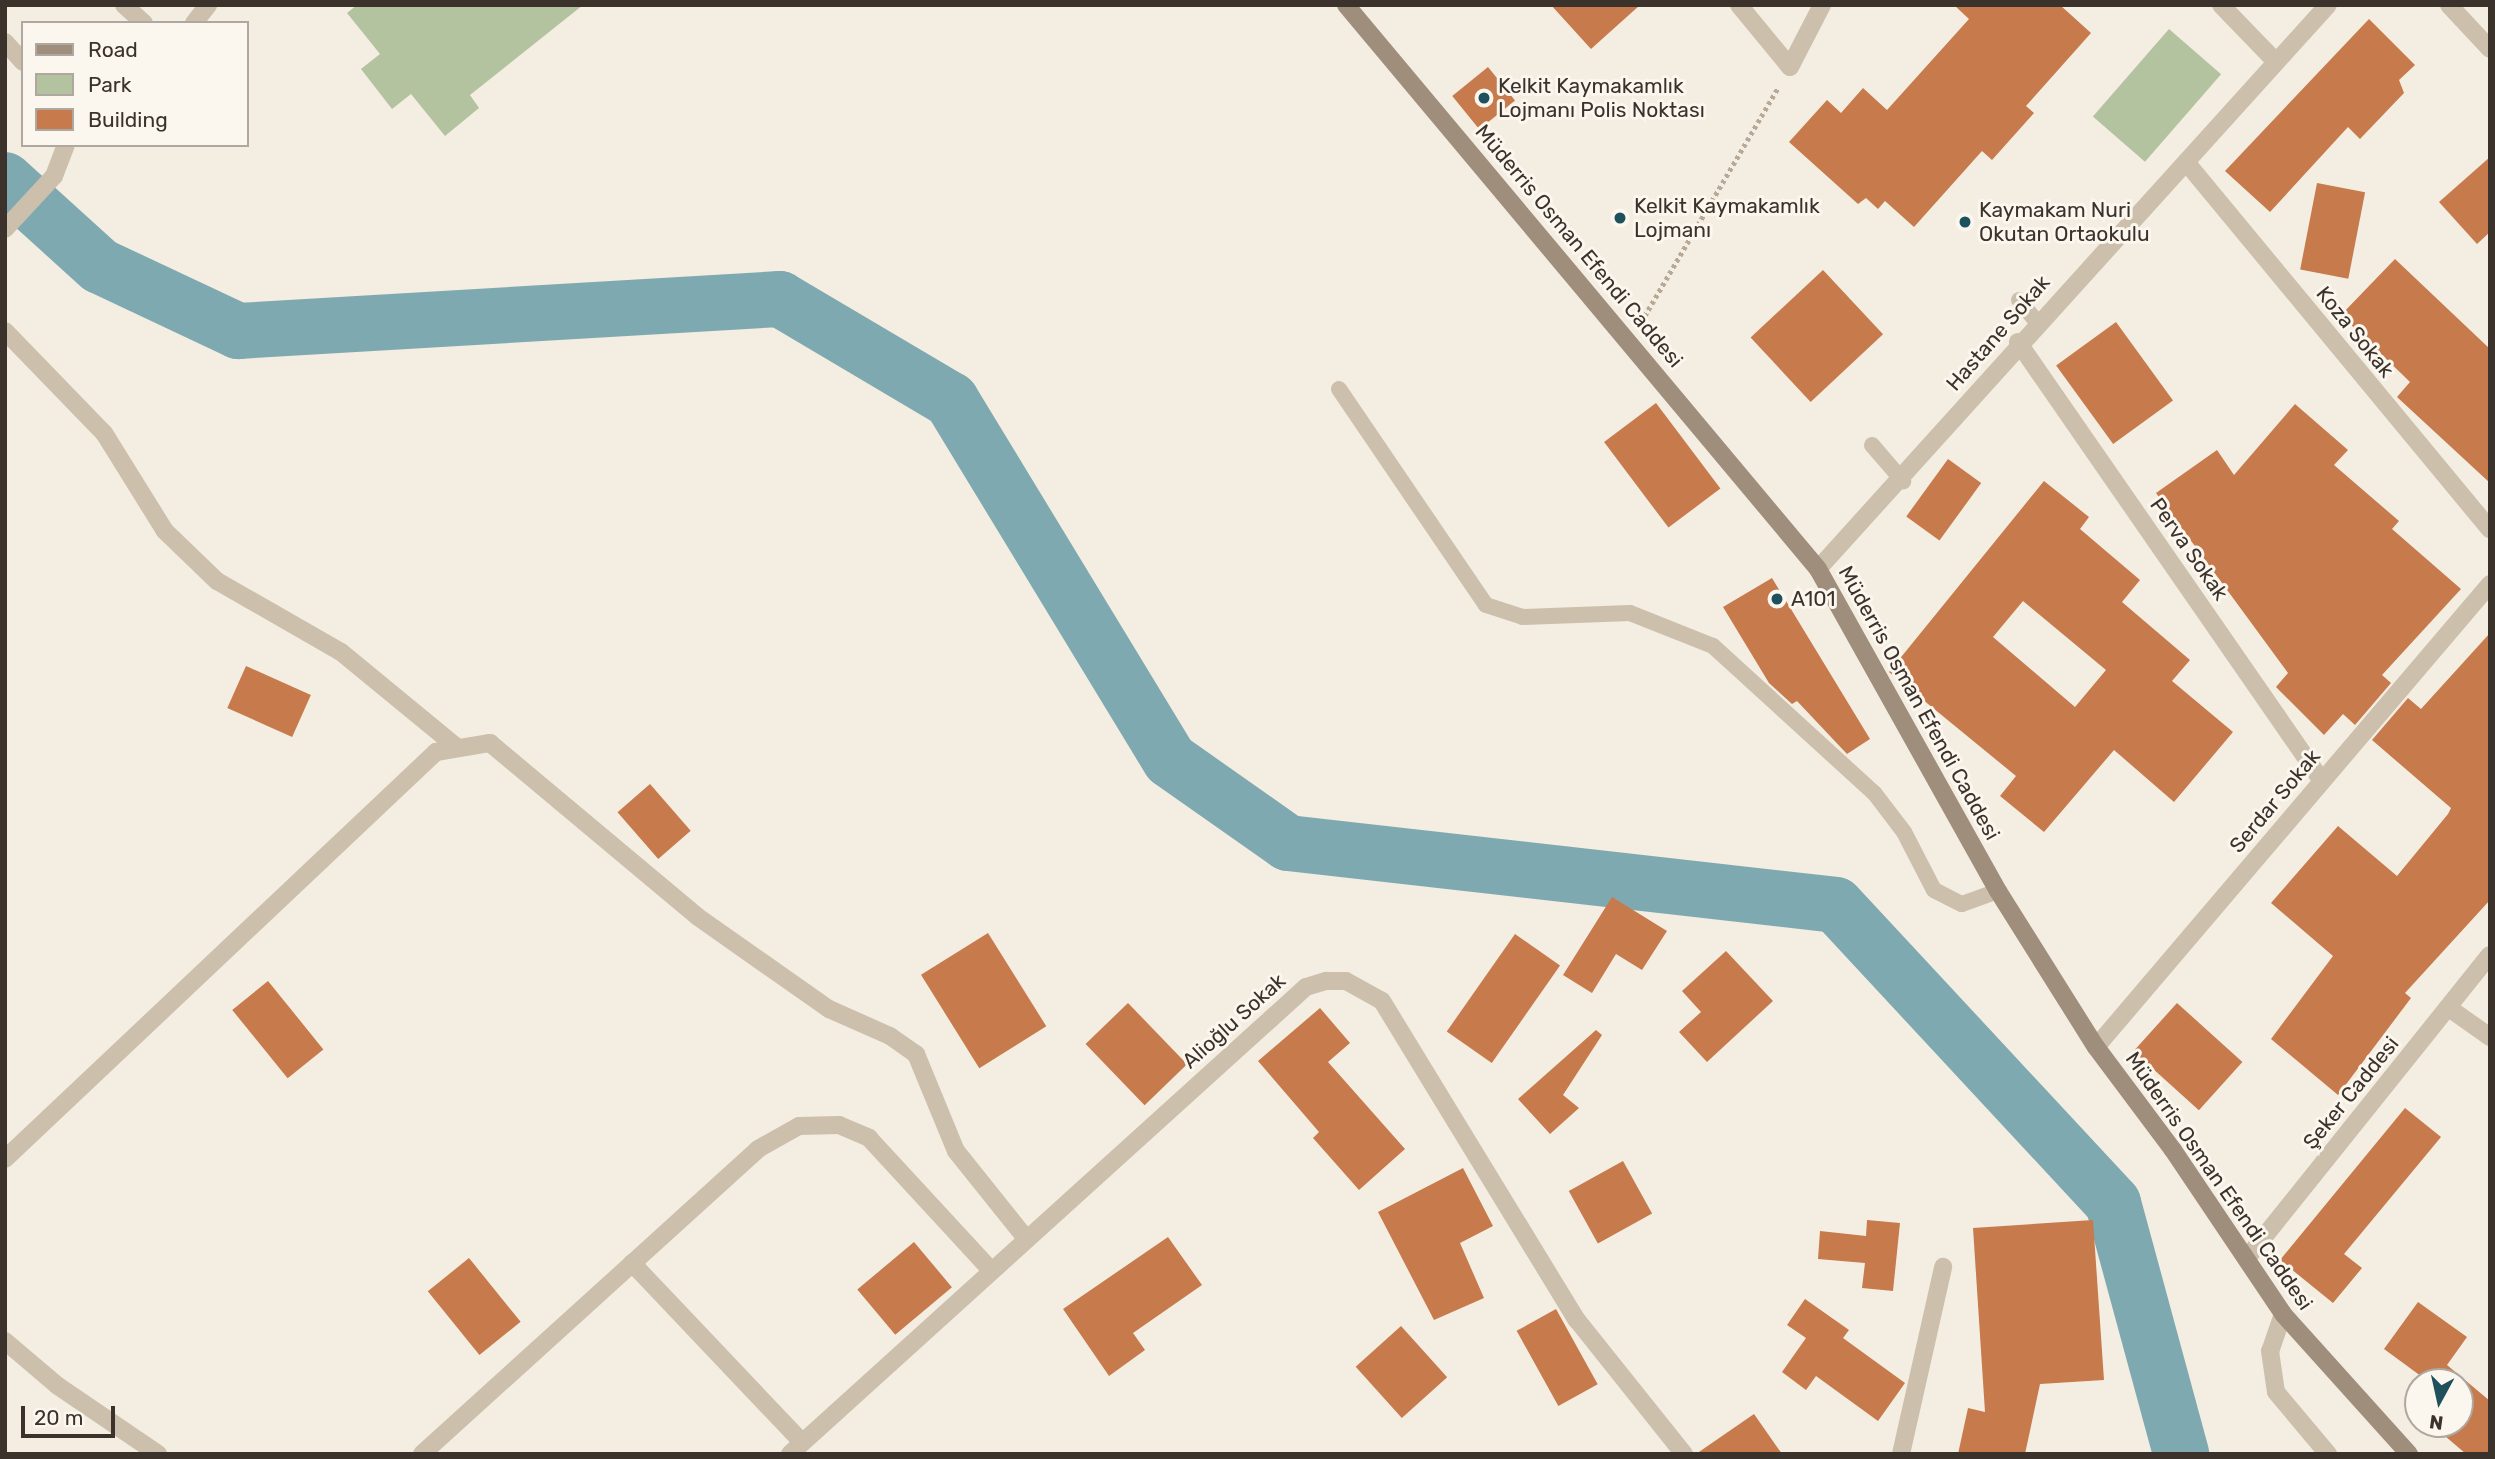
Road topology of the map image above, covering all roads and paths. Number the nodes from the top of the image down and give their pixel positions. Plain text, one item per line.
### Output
1 (124, 5) edge
2 (208, 5) edge
3 (1346, 5) edge
4 (1739, 5) edge
5 (1822, 5) edge
6 (2221, 5) edge
7 (2328, 5) edge
8 (2449, 5) edge
9 (142, 21) edge
10 (196, 21) edge
11 (5, 42) edge
12 (2490, 49) edge
13 (21, 60) edge
14 (2276, 62) junction
15 (1790, 67) junction
16 (65, 147) edge
17 (2186, 162) junction
18 (5, 229) edge
19 (2019, 300) dead end
20 (2037, 322) junction
21 (5, 331) edge
22 (1630, 341) junction
23 (2018, 342) junction
24 (1339, 388) dead end
25 (1872, 445) dead end
26 (1903, 481) junction
27 (2490, 530) edge
28 (1818, 569) junction
29 (2490, 584) edge
30 (458, 748) junction
31 (2322, 781) junction
32 (1998, 891) junction
33 (2490, 955) edge
34 (2449, 1008) junction
35 (2490, 1037) edge
36 (2096, 1048) junction
37 (5, 1159) edge
38 (1025, 1237) junction
39 (2247, 1258) junction
40 (632, 1263) junction
41 (1943, 1266) dead end
42 (990, 1269) junction
43 (2283, 1314) junction
44 (5, 1341) edge
45 (796, 1448) edge
46 (158, 1454) edge
47 (422, 1454) edge
48 (1684, 1454) edge
49 (1901, 1454) edge
50 (2328, 1454) edge
51 (2409, 1454) edge

1 - 9 street
2 - 10 street
3 - 22 main road, Müderris Osman Efendi Caddesi
4 - 15 street
5 - 15 street
6 - 14 street
7 - 14 street, Hastane Sokak
8 - 12 street
11 - 13 street
14 - 17 street, Hastane Sokak
15 - 22 path
16 - 18 street
17 - 20 street, Hastane Sokak
17 - 27 street, Koza Sokak
19 - 20 lane
20 - 23 street, Hastane Sokak
21 - 30 street
22 - 28 main road, Müderris Osman Efendi Caddesi
23 - 26 street, Hastane Sokak
23 - 31 street, Perva Sokak
24 - 32 lane
25 - 26 lane
26 - 28 street, Hastane Sokak
28 - 32 main road, Müderris Osman Efendi Caddesi
29 - 31 street, Serdar Sokak
30 - 37 street
30 - 38 street
31 - 36 street, Serdar Sokak
32 - 36 main road, Müderris Osman Efendi Caddesi
33 - 34 street, Şeker Caddesi
34 - 35 street
34 - 39 street, Şeker Caddesi
36 - 39 main road, Müderris Osman Efendi Caddesi
38 - 42 street, Alioğlu Sokak
38 - 48 street, Alioğlu Sokak
39 - 43 main road, Müderris Osman Efendi Caddesi
40 - 42 street
40 - 45 street
40 - 47 street
41 - 49 street
42 - 45 street, Alioğlu Sokak
43 - 50 street
43 - 51 main road, Müderris Osman Efendi Caddesi
44 - 46 street

